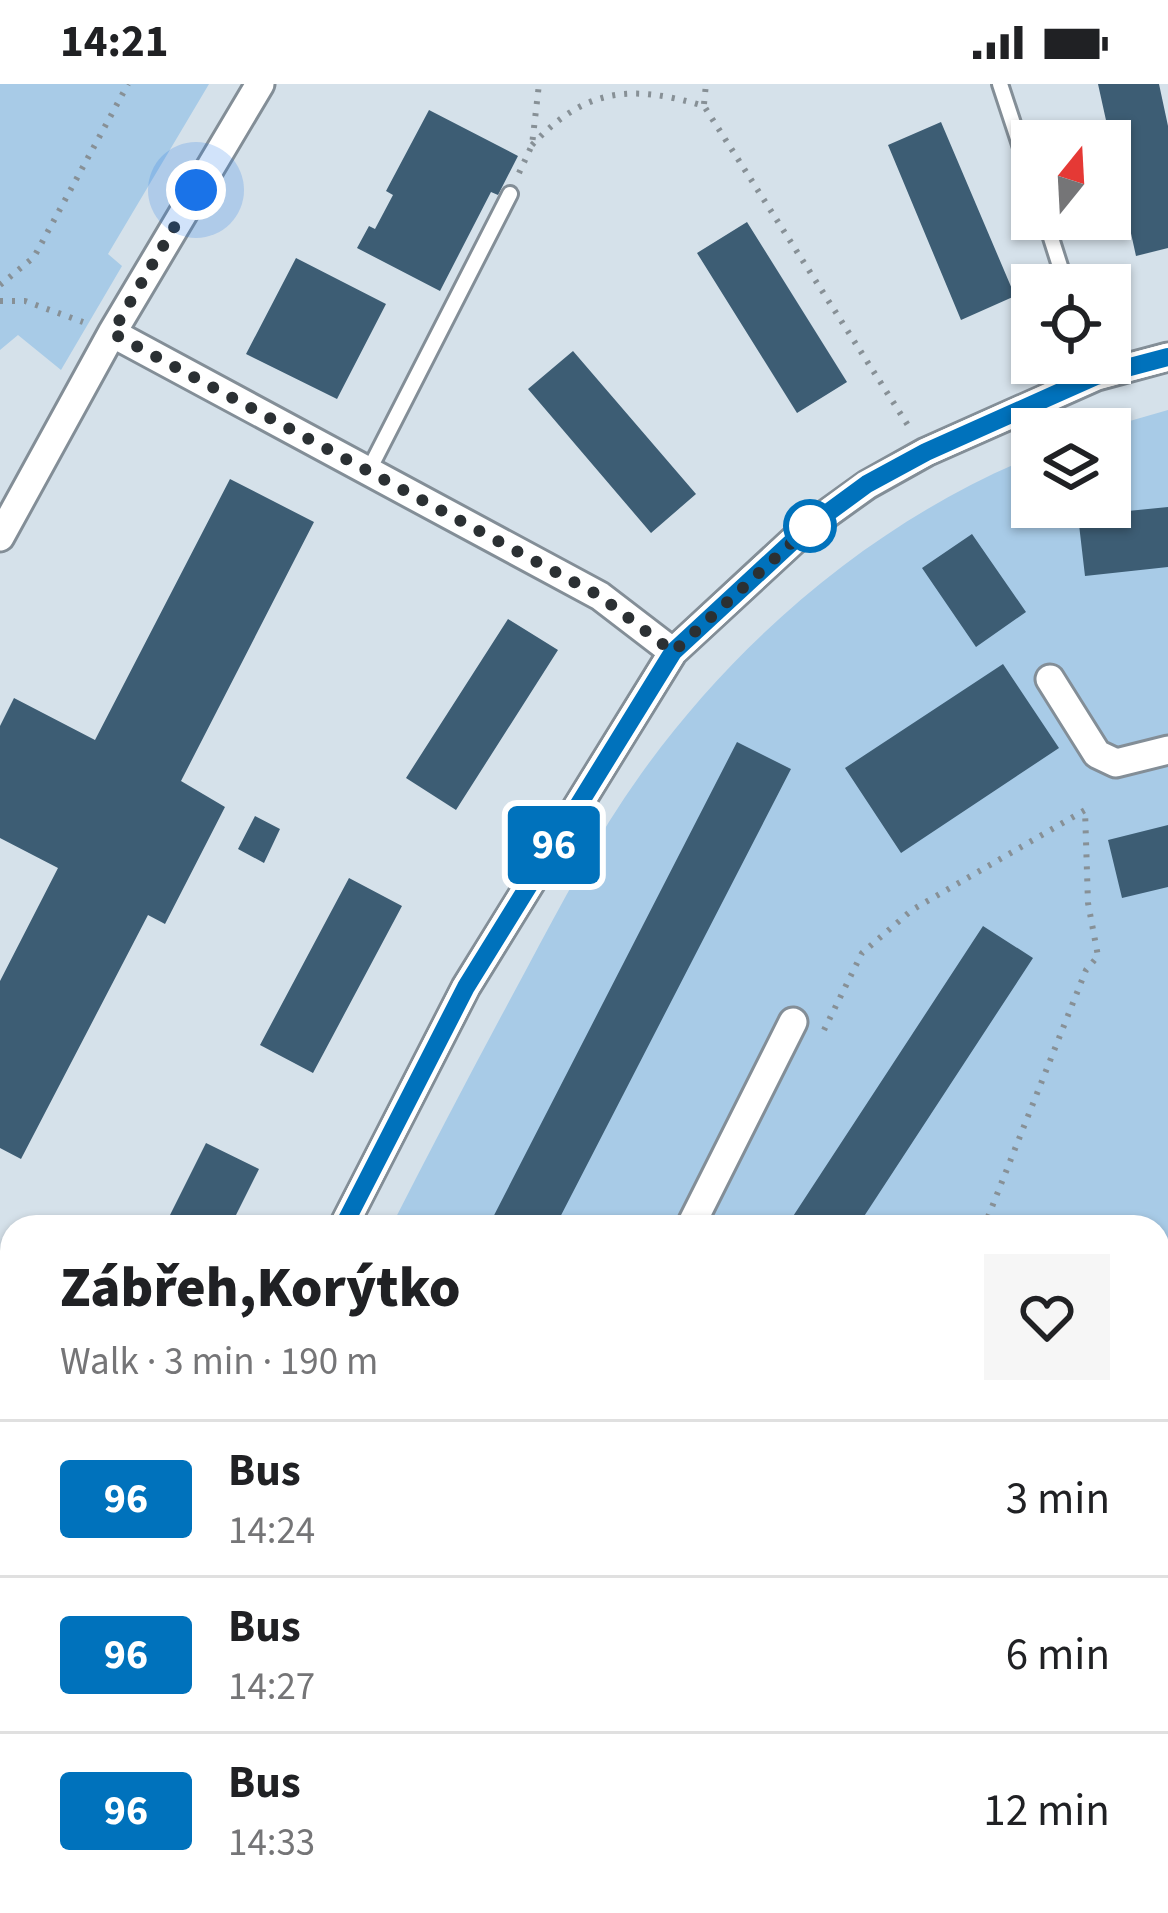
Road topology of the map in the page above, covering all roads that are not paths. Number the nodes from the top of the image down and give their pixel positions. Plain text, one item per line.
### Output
1 (260, 84) edge
2 (1000, 84) edge
3 (1012, 120) edge
4 (510, 194) road end
5 (112, 333) junction
6 (1168, 357) edge
7 (1131, 363) edge
8 (1064, 384) edge
9 (369, 470) junction
10 (0, 538) edge
11 (673, 652) junction
12 (1051, 680) dead end
13 (1168, 750) edge
14 (793, 1022) dead end
15 (349, 1215) edge
16 (696, 1215) edge

1 - 5 street
2 - 3 lane
4 - 9 lane
5 - 9 street
5 - 10 street
6 - 7 street
8 - 11 street
9 - 11 street
11 - 15 street
12 - 13 street
14 - 16 street

